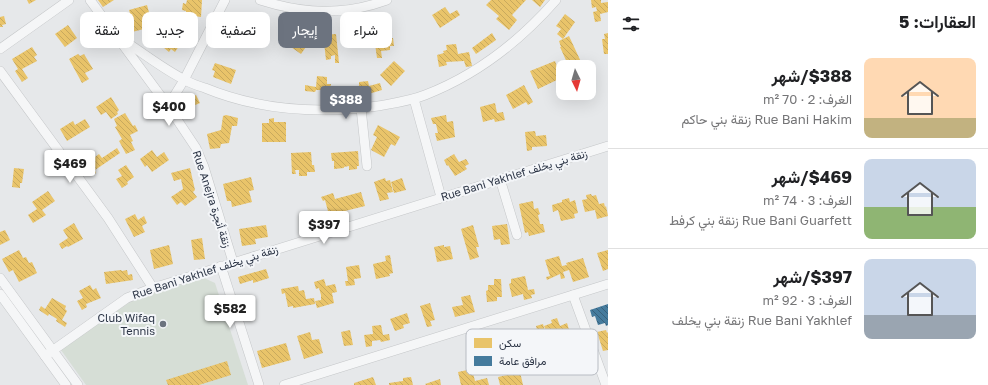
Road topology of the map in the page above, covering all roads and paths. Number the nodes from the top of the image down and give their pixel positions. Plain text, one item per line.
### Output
1 (70, 0) edge
2 (90, 0) edge
3 (225, 0) edge
4 (260, 0) edge
5 (387, 0) edge
6 (556, 0) edge
7 (99, 12) edge
8 (134, 47) edge
9 (126, 48) edge
10 (0, 50) edge
11 (0, 71) edge
12 (184, 80) junction
13 (414, 99) junction
14 (168, 106) junction
15 (361, 108) junction
16 (608, 146) edge
17 (367, 166) dead end
18 (500, 179) junction
19 (441, 197) junction
20 (517, 235) dead end
21 (233, 262) junction
22 (221, 266) junction
23 (0, 278) edge
24 (608, 284) edge
25 (153, 288) junction
26 (0, 294) edge
27 (573, 295) junction
28 (585, 329) edge
29 (48, 353) junction
30 (598, 363) edge
31 (66, 385) edge
32 (78, 385) edge
33 (258, 385) edge
34 (284, 385) edge
35 (606, 385) edge

1 - 10 street
2 - 7 street, Rue Anejra زنقة أنجرة
3 - 12 street
4 - 5 street
6 - 13 street
8 - 12 street
9 - 14 street, Rue Anejra زنقة أنجرة
11 - 25 street
12 - 14 street
12 - 15 street
13 - 15 street
13 - 19 street
14 - 21 street, Rue Anejra زنقة أنجرة
15 - 17 street
16 - 18 street, Rue Bani Yakhlef زنقة بني يخلف
18 - 19 street, Rue Bani Yakhlef زنقة بني يخلف
18 - 20 street
19 - 21 street, Rue Bani Yakhlef زنقة بني يخلف
21 - 22 street, Rue Bani Yakhlef زنقة بني يخلف
22 - 25 street, Rue Bani Yakhlef زنقة بني يخلف
22 - 33 street
23 - 29 street
24 - 27 street
25 - 29 street, Rue Bani Yakhlef زنقة بني يخلف
26 - 29 street
27 - 28 street
27 - 34 street
29 - 31 street
29 - 32 street
30 - 35 street

